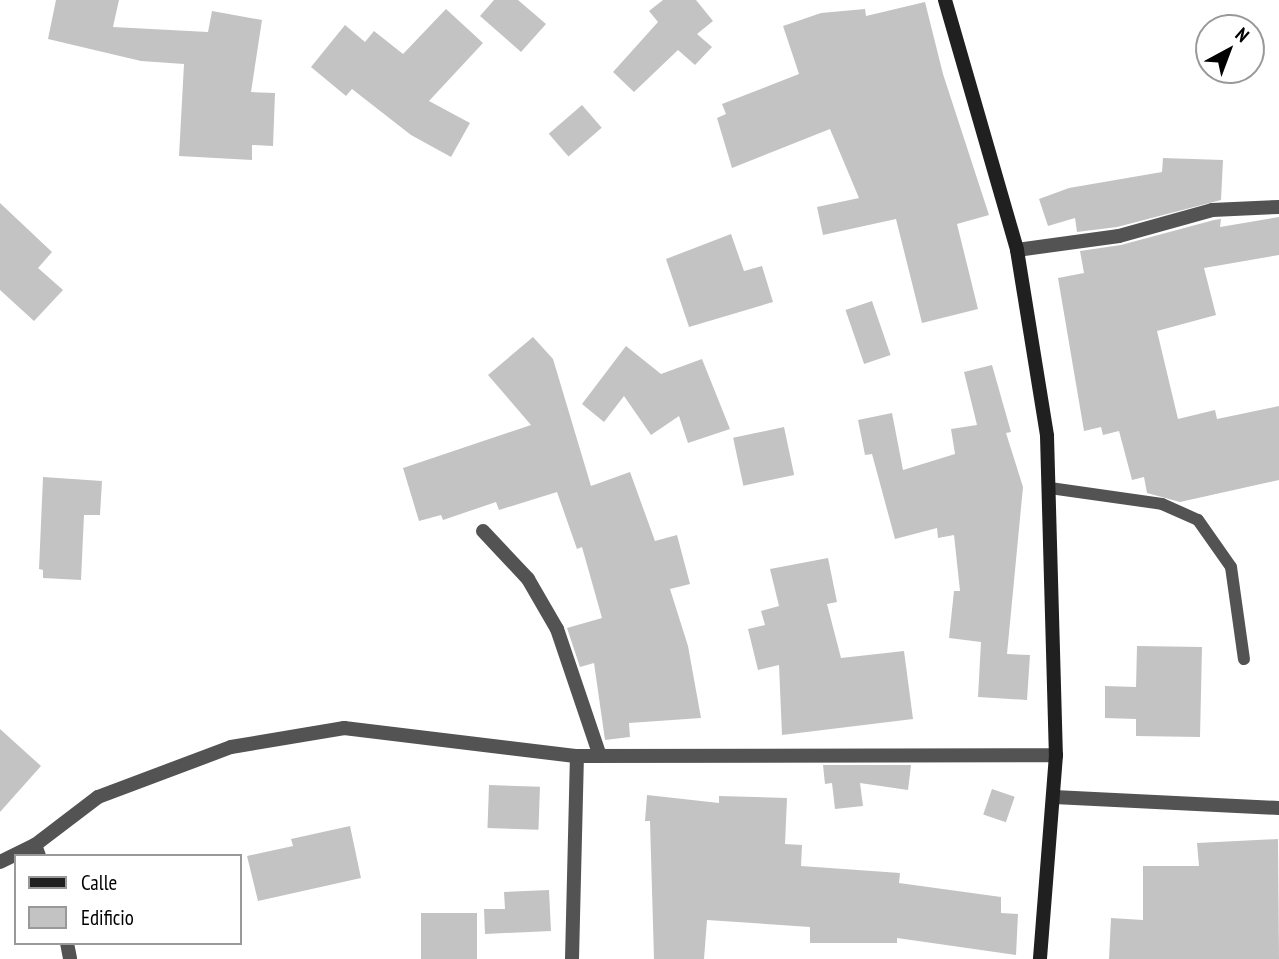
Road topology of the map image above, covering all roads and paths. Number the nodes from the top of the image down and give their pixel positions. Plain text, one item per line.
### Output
1 (945, 0) edge
2 (1279, 207) edge
3 (1017, 250) junction
4 (1049, 488) junction
5 (483, 531) dead end
6 (1244, 659) dead end
7 (1056, 755) junction
8 (577, 756) junction
9 (600, 756) junction
10 (1054, 797) junction
11 (1279, 808) edge
12 (37, 850) edge
13 (572, 959) edge
14 (1040, 959) edge

1 - 3 main road
2 - 3 street
3 - 4 main road
4 - 6 lane
4 - 7 main road
5 - 9 street
7 - 9 street
7 - 10 main road
8 - 9 street
8 - 12 street
8 - 13 street
10 - 11 street
10 - 14 main road

